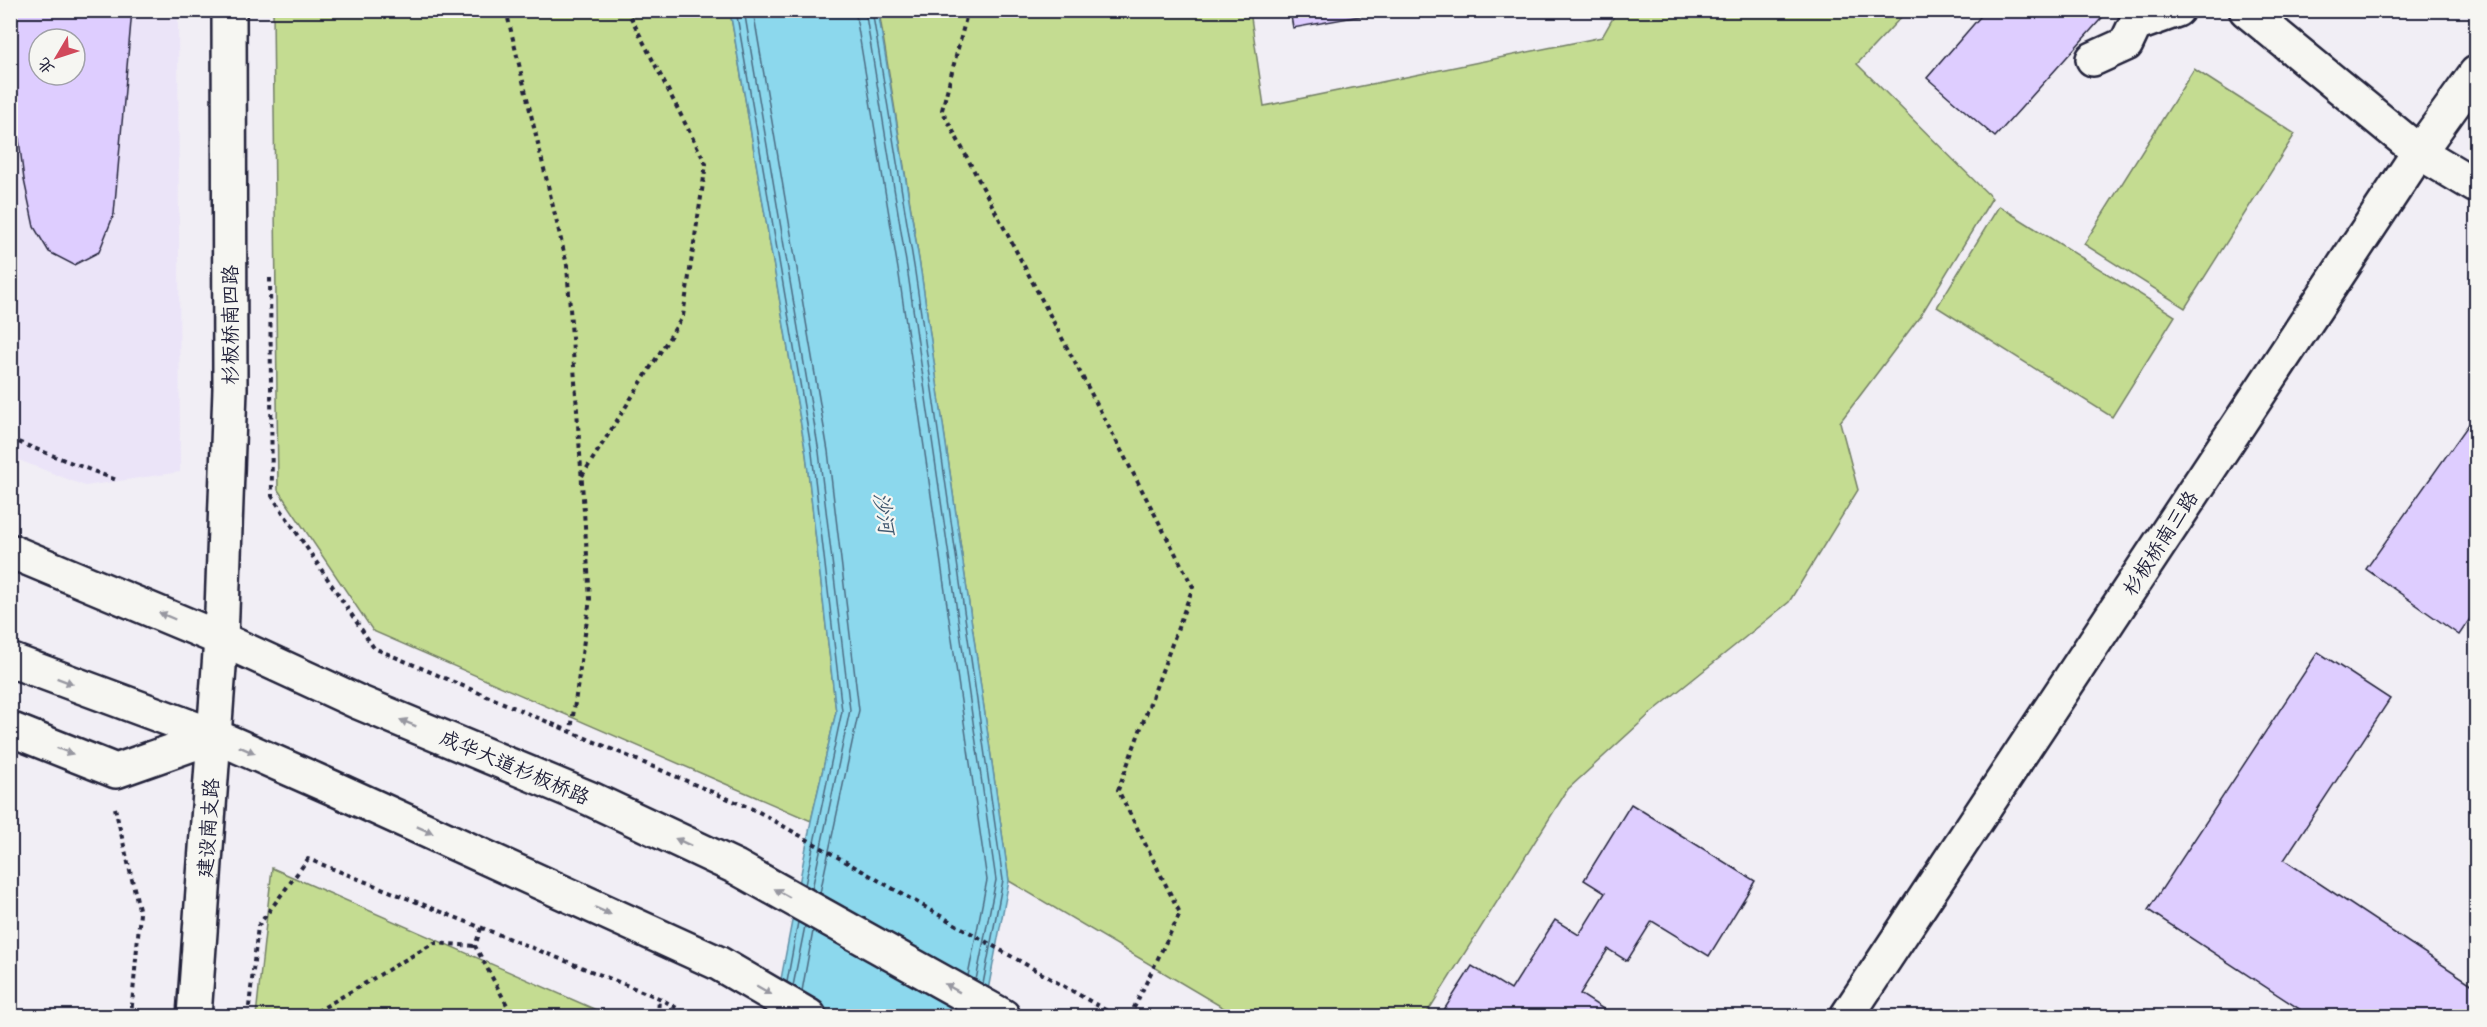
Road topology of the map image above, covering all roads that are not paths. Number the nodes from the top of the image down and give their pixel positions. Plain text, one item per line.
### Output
1 (229, 10) edge
2 (2177, 10) edge
3 (2246, 10) edge
4 (2093, 59) dead end
5 (2476, 73) edge
6 (2419, 152) junction
7 (2476, 186) edge
8 (10, 551) edge
9 (221, 639) junction
10 (10, 660) edge
11 (10, 729) edge
12 (215, 736) junction
13 (194, 1017) edge
14 (809, 1017) edge
15 (1003, 1017) edge
16 (1846, 1017) edge

1 - 9 street, 杉板桥南四路
2 - 4 street
3 - 6 street
5 - 6 street, 杉板桥南三路
6 - 7 street
6 - 16 street, 杉板桥南三路
9 -> 8 street, 成华大道杉板桥路
9 - 12 street, 建设南支路
15 -> 9 street, 成华大道杉板桥路
10 -> 12 street
11 -> 12 street
12 - 13 street, 建设南支路
12 -> 14 street

